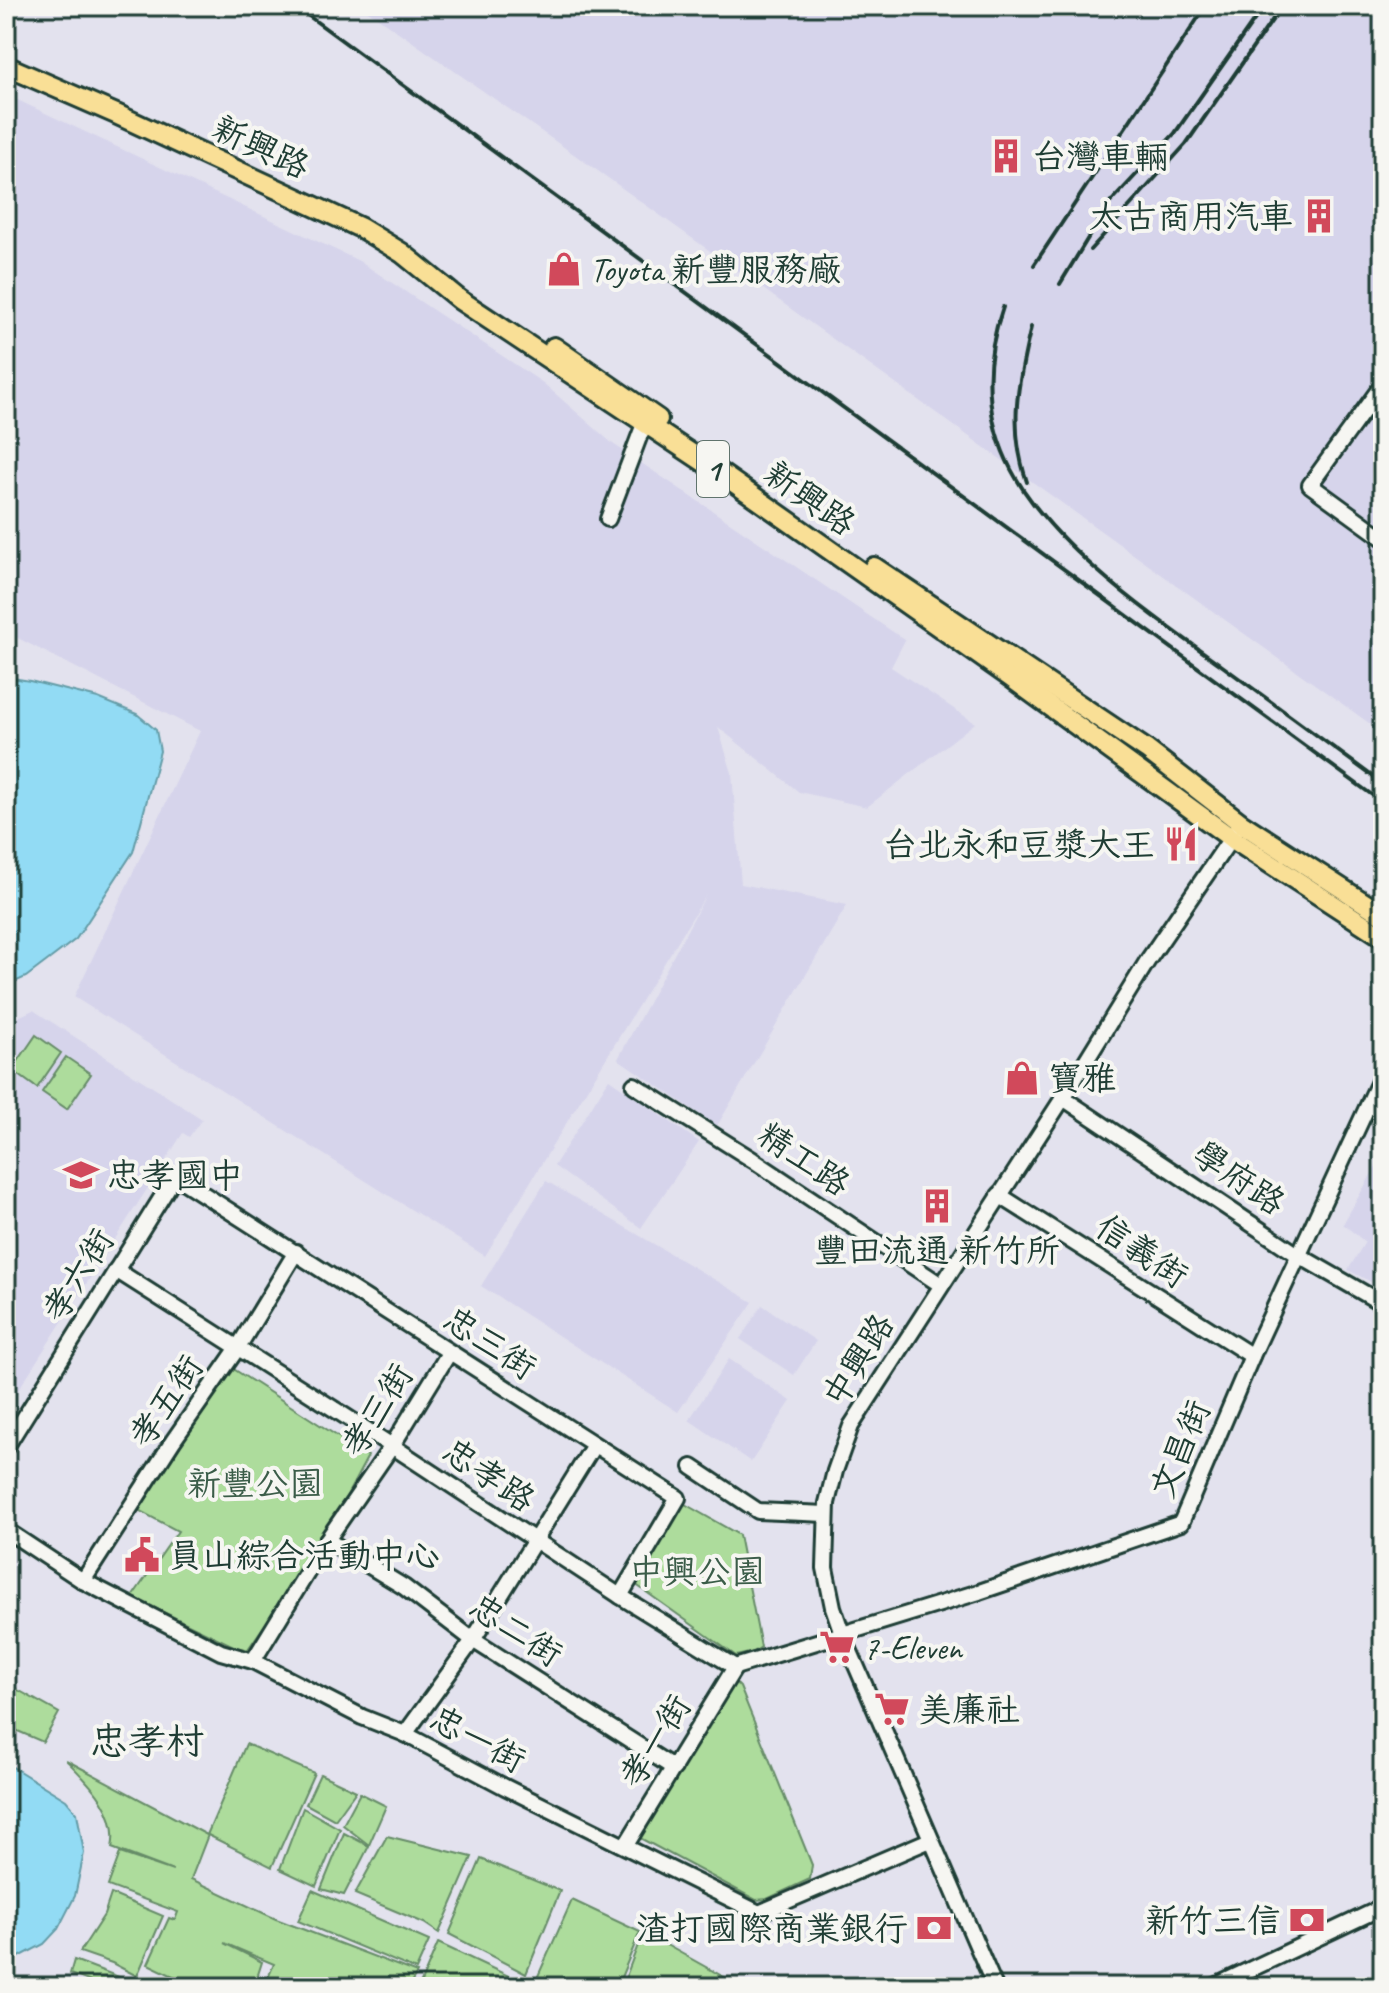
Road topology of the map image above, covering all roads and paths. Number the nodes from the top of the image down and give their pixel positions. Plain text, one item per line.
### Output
1 (7, 64) edge
2 (1383, 384) edge
3 (644, 424) junction
4 (608, 519) dead end
5 (1383, 538) edge
6 (1236, 831) junction
7 (1383, 915) edge
8 (1383, 937) edge
9 (1383, 1073) edge
10 (634, 1085) dead end
11 (1063, 1098) junction
12 (175, 1176) joint
13 (999, 1195) junction
14 (296, 1252) junction
15 (1298, 1255) junction
16 (116, 1270) junction
17 (941, 1285) junction
18 (1383, 1304) edge
19 (237, 1349) junction
20 (449, 1353) junction
21 (1252, 1356) junction
22 (594, 1445) junction
23 (392, 1446) junction
24 (6, 1447) edge
25 (692, 1467) dead end
26 (826, 1514) junction
27 (6, 1530) edge
28 (327, 1540) junction
29 (534, 1541) junction
30 (83, 1581) junction
31 (620, 1596) junction
32 (842, 1633) junction
33 (473, 1640) junction
34 (253, 1661) junction
35 (735, 1667) junction
36 (405, 1734) junction
37 (674, 1768) junction
38 (930, 1840) junction
39 (626, 1845) junction
40 (1383, 1907) edge
41 (995, 1987) edge
42 (1213, 1987) edge

1 - 3 main road, 新興路 / 1
1 - 6 main road, 新興路 / 1
2 - 5 street
3 - 4 street
3 - 6 main road, 新興路 / 1
6 - 7 main road, 新興路 / 1
6 - 8 main road, 新興路 / 1
6 - 11 street, 中興路
9 - 15 street, 文昌街
10 - 17 street, 精工路
11 - 13 street, 中興路
11 - 15 street, 學府路
12 - 14 street, 忠三街
12 - 16 street, 孝六街
13 - 17 street, 中興路
13 - 21 street, 信義街
14 - 19 street, 孝五街
14 - 20 street, 忠三街
15 - 18 street, 學府路
15 - 21 street, 文昌街
16 - 19 street, 忠孝路
16 - 24 street, 孝六街
17 - 26 street, 中興路
19 - 23 street, 忠孝路
19 - 30 street, 孝五街
20 - 22 street, 忠三街
20 - 23 street, 孝三街
21 - 32 street, 文昌街
22 - 29 street
22 - 31 street, 忠三街
23 - 28 street, 孝三街
23 - 29 street, 忠孝路
25 - 26 street
26 - 32 street, 中興路
27 - 30 street, 忠一街
28 - 33 street, 忠二街
28 - 34 street, 孝三街
29 - 31 street, 忠孝路
29 - 33 street
30 - 34 street, 忠一街
31 - 35 street, 忠孝路
32 - 35 street
32 - 38 street, 中興路
33 - 36 street
33 - 37 street, 忠二街
34 - 36 street, 忠一街
35 - 37 street, 孝一街
36 - 39 street, 忠一街
37 - 39 street, 孝一街
38 - 39 street, 忠一街
38 - 41 street, 中興路
40 - 42 street

